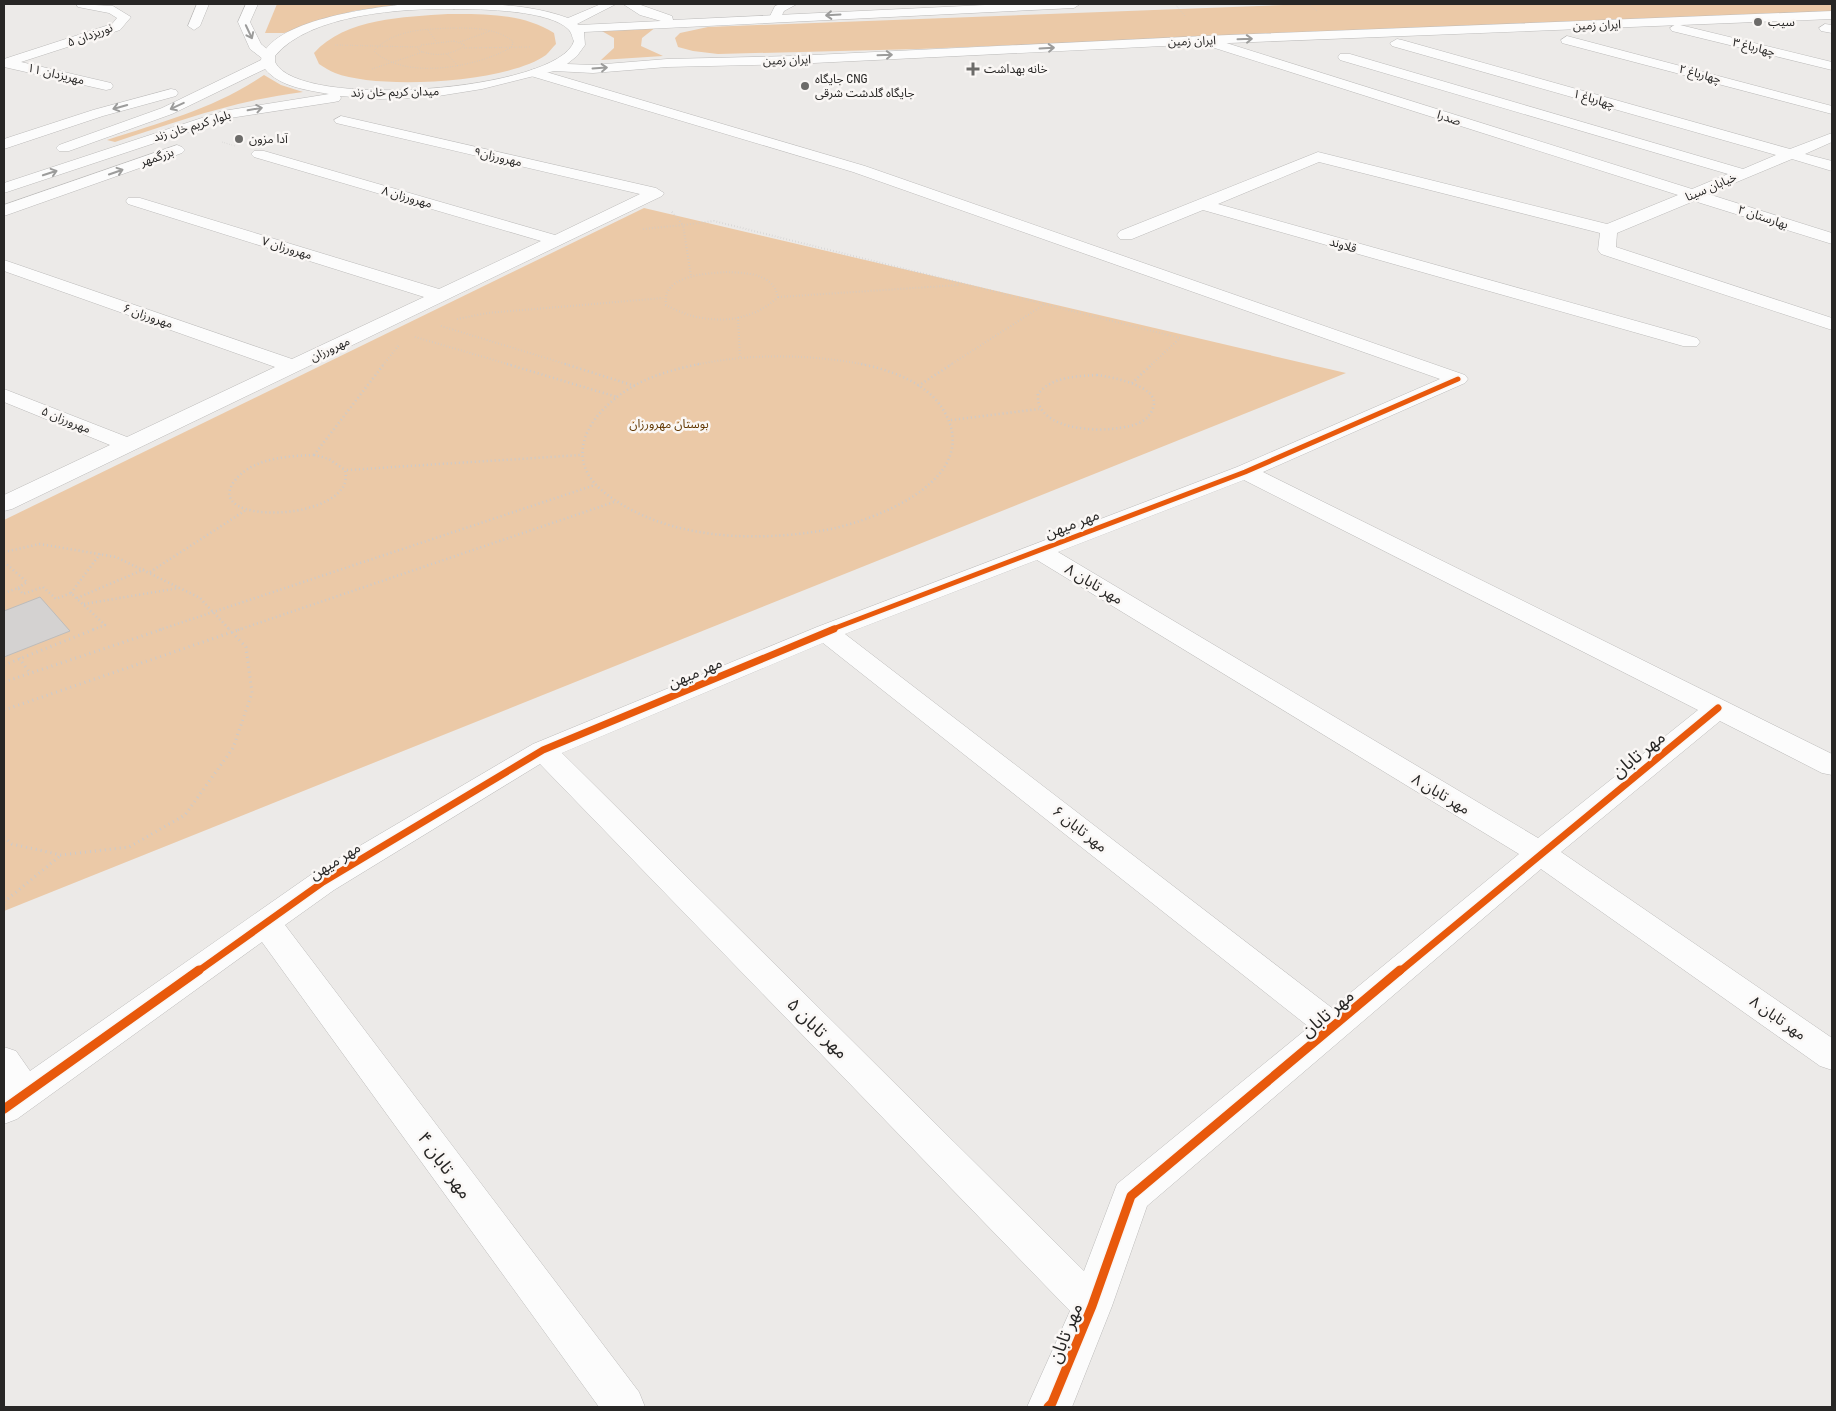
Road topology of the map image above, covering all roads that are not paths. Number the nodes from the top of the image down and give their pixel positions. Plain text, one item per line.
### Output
1 (82, 4) edge
2 (202, 4) edge
3 (252, 4) edge
4 (610, 4) edge
5 (629, 4) edge
6 (791, 4) edge
7 (1074, 4) edge
8 (438, 5) edge
9 (1832, 15) edge
10 (775, 18) junction
11 (692, 23) junction
12 (194, 26) dead end
13 (572, 26) junction
14 (1676, 28) dead end
15 (653, 40) dead end
16 (1204, 40) junction
17 (1567, 40) dead end
18 (1397, 43) dead end
19 (12, 48) dead end
20 (667, 50) dead end
21 (37, 53) junction
22 (852, 56) junction
23 (1345, 56) dead end
24 (268, 59) junction
25 (5, 63) edge
26 (1832, 66) edge
27 (544, 70) junction
28 (235, 78) junction
29 (106, 86) dead end
30 (386, 94) junction
31 (308, 100) junction
32 (1512, 106) junction
33 (1832, 110) edge
34 (341, 120) dead end
35 (1463, 122) junction
36 (244, 128) dead end
37 (1832, 137) edge
38 (4, 144) edge
39 (192, 145) dead end
40 (47, 154) dead end
41 (259, 154) dead end
42 (1790, 154) junction
43 (1832, 166) edge
44 (1744, 174) junction
45 (4, 188) edge
46 (656, 193) joint
47 (1694, 195) junction
48 (134, 201) dead end
49 (1202, 204) junction
50 (4, 211) edge
51 (1609, 230) junction
52 (1126, 235) dead end
53 (1832, 239) edge
54 (555, 240) junction
55 (4, 266) edge
56 (441, 296) junction
57 (1832, 324) edge
58 (1690, 342) dead end
59 (292, 366) junction
60 (4, 395) edge
61 (128, 445) junction
62 (1245, 472) junction
63 (4, 504) edge
64 (1038, 550) junction
65 (826, 632) junction
66 (1718, 708) junction
67 (543, 750) junction
68 (1832, 766) edge
69 (1540, 853) junction
70 (266, 923) junction
71 (1334, 1026) junction
72 (1832, 1056) edge
73 (4, 1061) edge
74 (15, 1101) edge
75 (1092, 1306) junction
76 (624, 1407) edge
77 (1048, 1407) edge

1 - 21 street, نوریزدان ۵
2 - 12 street
3 -> 24 street, میدان کریم خان زند
4 - 13 street
5 - 11 street
6 - 10 street
7 -> 10 street
8 - 13 street
8 - 24 street
16 -> 9 street, ایران زمین
10 - 11 street
11 - 13 street
11 - 15 street
13 - 27 street, میدان کریم خان زند
14 - 26 street, چهارباغ ۳
22 -> 16 street, ایران زمین
16 - 35 street, صدرا
17 - 33 street, چهارباغ ۲
18 - 42 street, چهارباغ ۱
19 - 21 street
20 - 22 street
21 - 25 street
27 -> 22 street, ایران زمین
23 - 32 street
24 - 28 street, بلوار کریم خان زند
24 - 30 street, میدان کریم خان زند
25 - 29 street, مهریزدان ۱۱
27 - 30 street, میدان کریم خان زند
27 - 62 street, مهر میهن
28 -> 38 street
28 -> 40 street, بلوار کریم خان زند
30 - 31 street, بلوار کریم خان زند
31 - 36 street
45 -> 31 street, بلوار کریم خان زند
32 - 35 street
32 - 44 street
34 - 46 street, مهرورزان۹
35 - 47 street, صدرا
37 - 42 street, خیابان سینا
50 -> 39 street, بزرگمهر
41 - 54 street, مهرورزان ۸
42 - 43 street, چهارباغ ۱
42 - 44 street, خیابان سینا
44 - 47 street, خیابان سینا
46 - 54 street, مهرورزان
47 - 51 street, خیابان سینا
47 - 53 street, بهارستان ۲
48 - 56 street, مهرورزان ۷
49 - 51 street
49 - 52 street
49 - 58 street, قلاوند
51 - 57 street
54 - 56 street, مهرورزان
55 - 59 street, مهرورزان ۶
56 - 59 street, مهرورزان
59 - 61 street, مهرورزان
60 - 61 street, مهرورزان ۵
61 - 63 street, مهرورزان
62 - 64 street, مهر میهن
62 - 66 street
64 - 65 street, مهر میهن
64 - 69 street, مهر تابان ۸
65 - 67 street, مهر میهن
65 - 71 street, مهر تابان ۶
66 - 68 street
66 - 69 street, مهر تابان
67 - 70 street, مهر میهن
67 - 75 street, مهر تابان ۵
69 - 71 street, مهر تابان
69 - 72 street, مهر تابان ۸
70 - 74 street, مهر میهن
70 - 76 street, مهر تابان ۴
71 - 75 street, مهر تابان
73 - 74 street
75 - 77 street, مهر تابان

